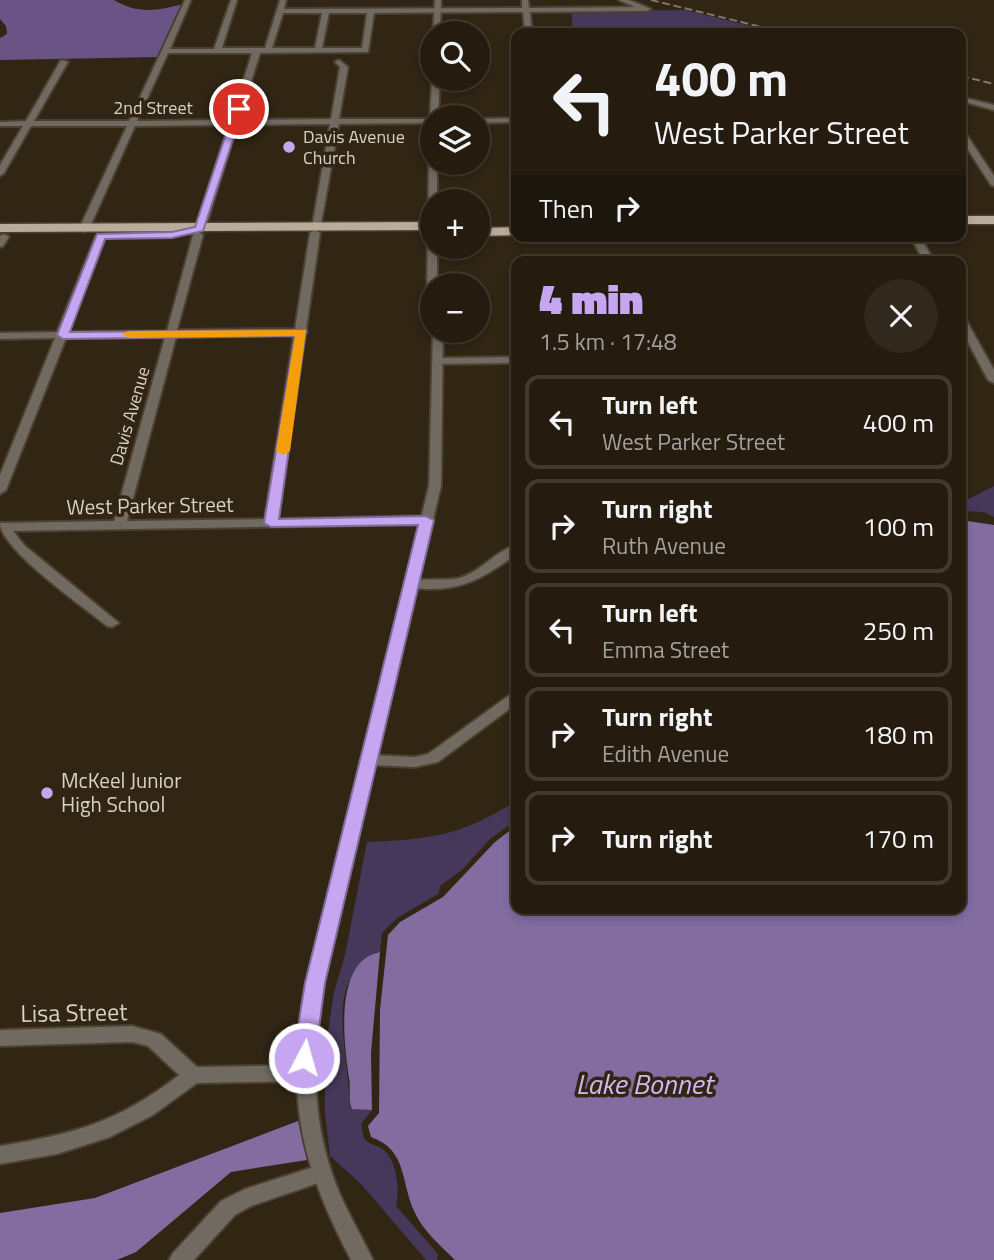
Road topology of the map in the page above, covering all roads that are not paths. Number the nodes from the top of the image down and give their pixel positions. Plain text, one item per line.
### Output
1 (188, 0) edge
2 (234, 0) edge
3 (283, 0) edge
4 (351, 0) edge
5 (438, 0) edge
6 (525, 0) edge
7 (622, 0) edge
8 (438, 10) junction
9 (526, 10) junction
10 (281, 11) junction
11 (326, 11) junction
12 (349, 11) junction
13 (371, 11) junction
14 (438, 21) edge
15 (528, 28) edge
16 (257, 50) junction
17 (268, 50) junction
18 (318, 50) junction
19 (165, 51) junction
20 (217, 51) junction
21 (64, 62) dead end
22 (339, 62) dead end
23 (966, 100) edge
24 (994, 108) edge
25 (420, 119) edge
26 (511, 120) edge
27 (490, 121) edge
28 (335, 122) junction
29 (234, 123) junction
30 (0, 124) edge
31 (29, 124) junction
32 (132, 124) junction
33 (966, 141) edge
34 (0, 173) edge
35 (994, 183) edge
36 (966, 220) edge
37 (994, 220) edge
38 (490, 225) edge
39 (511, 225) edge
40 (994, 225) edge
41 (966, 226) edge
42 (84, 229) junction
43 (316, 230) junction
44 (511, 231) edge
45 (199, 232) junction
46 (490, 232) edge
47 (420, 234) edge
48 (101, 236) junction
49 (1, 237) edge
50 (966, 329) edge
51 (302, 332) junction
52 (172, 334) junction
53 (63, 335) junction
54 (0, 336) edge
55 (439, 343) edge
56 (511, 360) edge
57 (440, 361) junction
58 (994, 380) edge
59 (0, 490) edge
60 (426, 520) junction
61 (271, 523) junction
62 (118, 526) junction
63 (2, 527) edge
64 (511, 553) edge
65 (411, 584) junction
66 (112, 623) dead end
67 (511, 701) edge
68 (370, 760) junction
69 (0, 1038) edge
70 (303, 1073) junction
71 (193, 1075) junction
72 (0, 1155) edge
73 (320, 1174) junction
74 (180, 1260) edge
75 (362, 1260) edge

1 - 19 street
2 - 20 street
3 - 10 street
4 - 12 street
5 - 8 street
6 - 9 street
7 - 9 street
8 - 9 street
8 - 13 street
8 - 14 street
9 - 15 street
10 - 11 street
10 - 17 street
11 - 12 street
11 - 18 street
12 - 13 street
13 - 18 street
16 - 17 street
16 - 20 street
16 - 29 street, Davis Avenue
17 - 18 street
19 - 20 street
19 - 32 street
21 - 31 street
22 - 28 street
23 - 24 street
25 - 28 street, 2nd Street
26 - 27 street
28 - 29 street, 2nd Street
28 - 43 street
29 - 32 street, 2nd Street
29 - 45 street, Davis Avenue
30 - 31 street, 2nd Street
31 - 32 street, 2nd Street
31 - 34 street
32 - 42 street
33 - 35 street
36 - 37 main road
38 - 39 main road
40 - 41 main road
42 - 45 main road
42 - 49 main road
43 - 45 main road
43 - 45 main road
43 - 47 main road
43 - 51 street
44 - 46 main road
45 - 48 main road
45 - 52 street, Davis Avenue
48 - 49 main road
48 - 53 street
50 - 58 street
51 - 52 street
51 - 61 street
52 - 53 street
52 - 62 street, Davis Avenue
53 - 54 street
53 - 59 street
55 - 57 street
56 - 57 street
57 - 60 street
60 - 61 street, West Parker Street
60 - 65 street
61 - 62 street, West Parker Street
62 - 63 street, West Parker Street
63 - 66 street
64 - 65 street
65 - 68 street
67 - 68 street
68 - 70 street
69 - 71 street, Lisa Street
70 - 71 street
70 - 73 street
71 - 72 street
73 - 74 street
73 - 75 street

